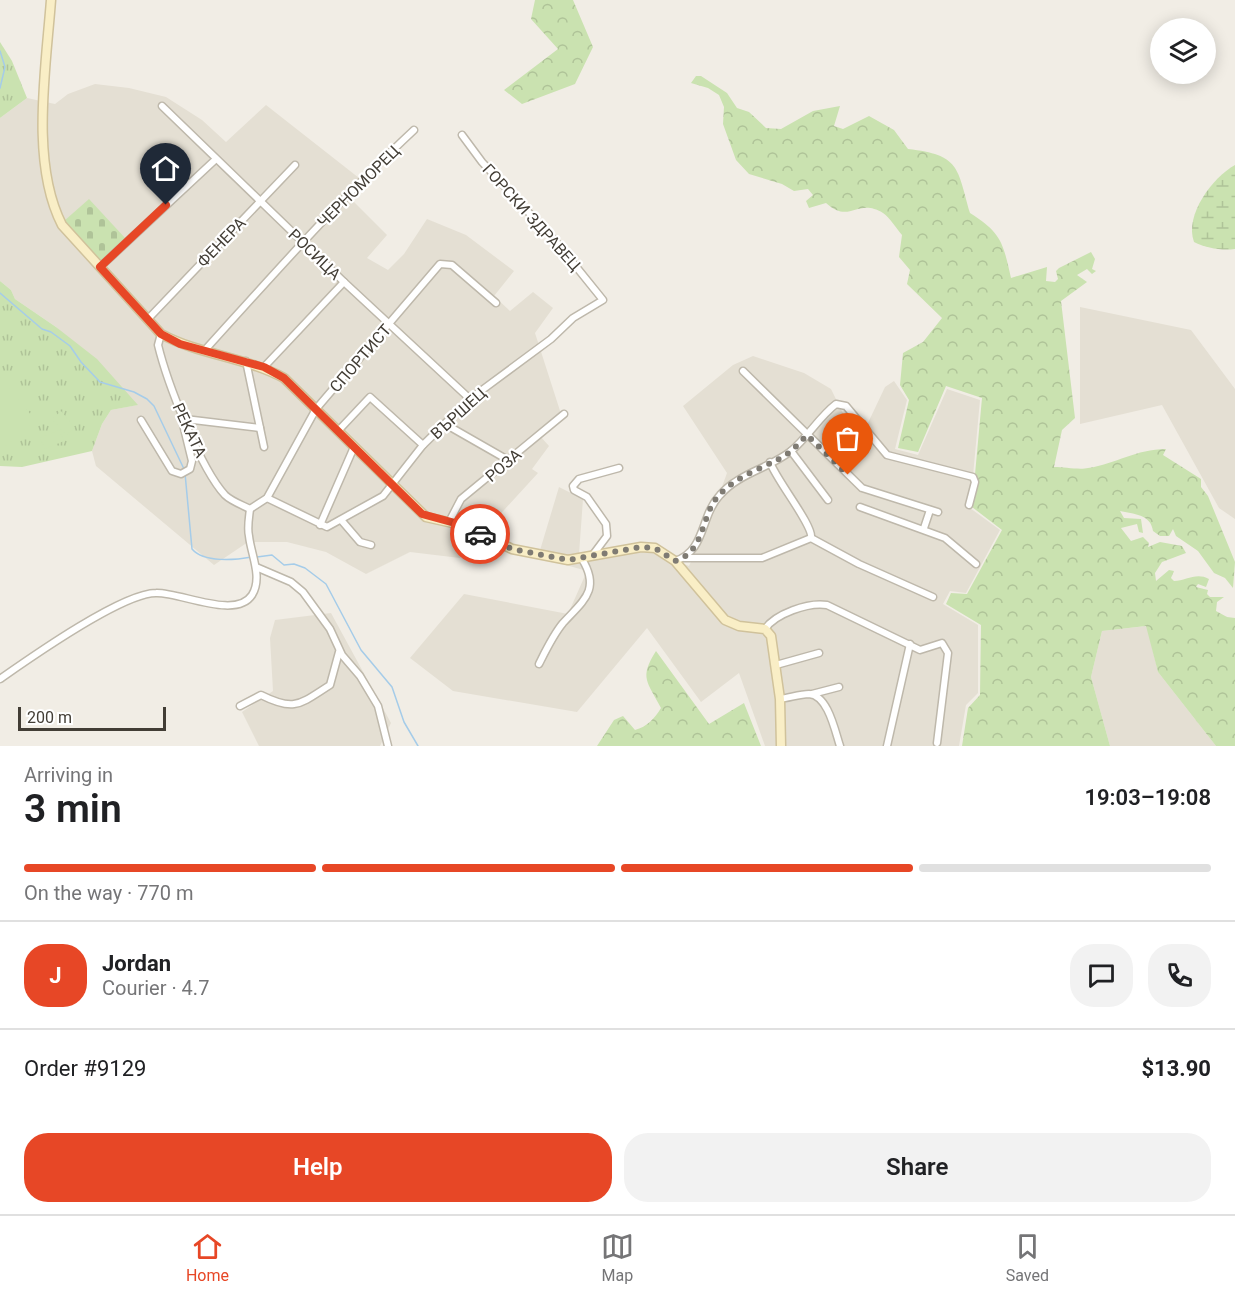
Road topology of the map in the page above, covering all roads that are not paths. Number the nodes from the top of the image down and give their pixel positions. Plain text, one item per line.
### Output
1 (51, 0) edge
2 (162, 106) dead end
3 (414, 130) dead end
4 (462, 135) dead end
5 (216, 159) junction
6 (295, 165) dead end
7 (260, 202) junction
8 (303, 242) junction
9 (100, 267) junction
10 (344, 282) junction
11 (603, 300) joint
12 (496, 303) dead end
13 (148, 319) junction
14 (389, 325) junction
15 (161, 334) junction
16 (205, 350) junction
17 (246, 361) junction
18 (264, 367) junction
19 (743, 371) dead end
20 (470, 399) junction
21 (316, 409) junction
22 (180, 412) junction
23 (564, 414) dead end
24 (185, 419) junction
25 (141, 420) dead end
26 (445, 423) junction
27 (260, 428) junction
28 (338, 431) junction
29 (807, 435) junction
30 (423, 445) junction
31 (264, 447) dead end
32 (354, 447) junction
33 (791, 451) junction
34 (508, 460) junction
35 (770, 462) junction
36 (619, 468) dead end
37 (393, 486) junction
38 (267, 498) junction
39 (828, 500) dead end
40 (969, 505) dead end
41 (860, 507) dead end
42 (249, 509) junction
43 (930, 510) junction
44 (938, 512) dead end
45 (342, 521) junction
46 (449, 522) junction
47 (320, 525) junction
48 (924, 528) junction
49 (811, 538) junction
50 (371, 545) dead end
51 (592, 556) junction
52 (582, 559) junction
53 (679, 559) junction
54 (254, 561) junction
55 (976, 564) dead end
56 (933, 597) dead end
57 (765, 629) junction
58 (910, 644) junction
59 (339, 651) junction
60 (819, 653) dead end
61 (539, 664) dead end
62 (776, 665) junction
63 (0, 679) edge
64 (839, 687) dead end
65 (811, 694) junction
66 (780, 699) junction
67 (240, 706) dead end
68 (937, 743) dead end
69 (388, 746) edge
70 (782, 746) edge
71 (840, 746) edge
72 (887, 746) edge

1 - 9 street
2 - 5 street, РОСИЦА
3 - 8 street, ЧЕРНОМОРЕЦ
4 - 11 street, ГОРСКИ ЗДРАВЕЦ
5 - 7 street, РОСИЦА
5 - 9 street
6 - 7 street, ФЕНЕРА
7 - 8 street, РОСИЦА
7 - 13 street, ФЕНЕРА
8 - 10 street, РОСИЦА
8 - 16 street, ЧЕРНОМОРЕЦ
9 - 13 street
10 - 14 street, РОСИЦА
10 - 18 street
11 - 20 street, ВЪРШЕЦ
12 - 14 street, СПОРТИСТ
13 - 15 street
14 - 20 street, РОСИЦА
14 - 21 street, СПОРТИСТ
15 - 16 street
15 - 22 street, РЕКАТА
16 - 17 street
17 - 18 street
17 - 27 street
18 - 21 street
19 - 29 street
20 - 26 street, ВЪРШЕЦ
21 - 28 street
21 - 38 street, СПОРТИСТ
22 - 24 street, РЕКАТА
22 - 25 street
23 - 34 street, РОЗА
24 - 27 street
24 - 42 street, РЕКАТА
26 - 30 street, ВЪРШЕЦ
26 - 34 street
27 - 31 street
28 - 30 street
28 - 32 street
29 - 33 street
29 - 40 street
29 - 43 street
30 - 37 street, ВЪРШЕЦ
32 - 37 street
32 - 47 street
33 - 35 street
33 - 39 street
34 - 46 street, РОЗА
35 - 49 street
35 - 53 street
36 - 51 street
37 - 45 street, ВЪРШЕЦ
37 - 46 street
38 - 42 street, СПОРТИСТ
38 - 47 street
41 - 48 street
42 - 54 street
43 - 44 street
43 - 48 street
45 - 47 street, ВЪРШЕЦ
45 - 50 street
46 - 52 street
48 - 55 street
49 - 53 street
49 - 56 street
51 - 52 street
51 - 53 street
52 - 61 street
53 - 57 street
54 - 59 street
54 - 63 street
57 - 58 street
57 - 62 street
58 - 68 street
58 - 72 street
59 - 67 street
59 - 69 street
60 - 62 street
62 - 66 street
64 - 65 street
65 - 66 street
65 - 71 street
66 - 70 street

